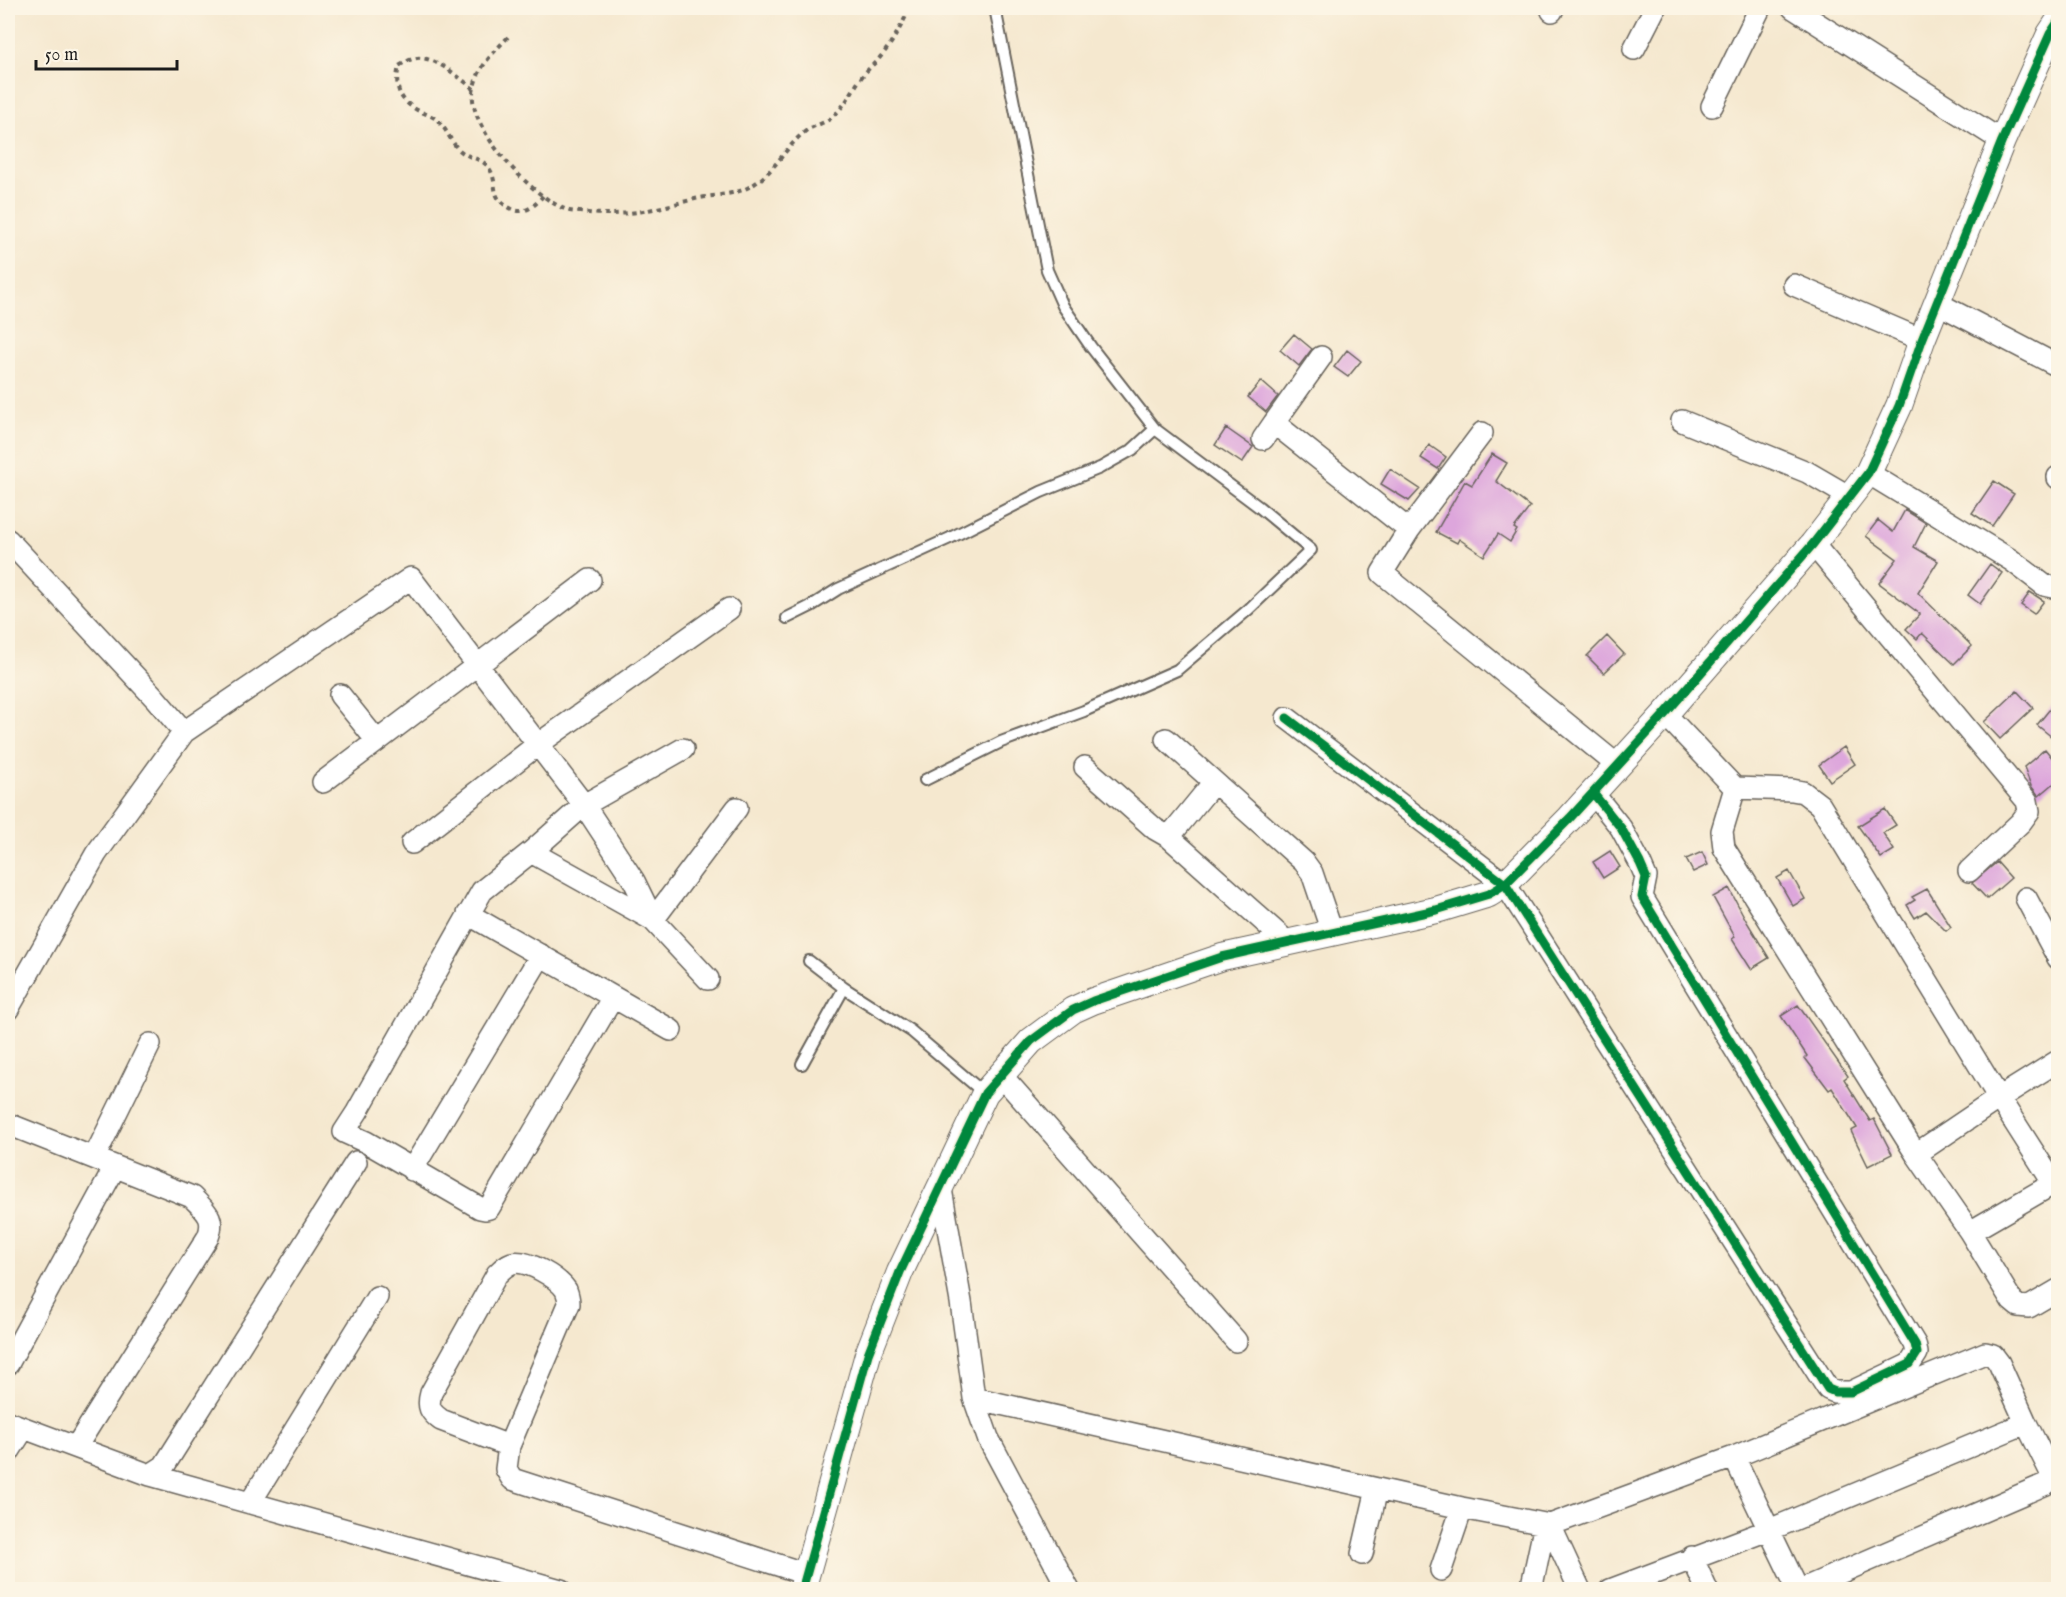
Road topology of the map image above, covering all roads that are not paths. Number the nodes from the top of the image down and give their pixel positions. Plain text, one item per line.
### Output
1 (995, 8) edge
2 (1654, 8) edge
3 (1760, 8) edge
4 (1793, 8) edge
5 (2058, 22) edge
6 (1634, 49) dead end
7 (1712, 106) dead end
8 (2002, 141) junction
9 (1794, 285) dead end
10 (1937, 303) junction
11 (1922, 340) junction
12 (1321, 357) dead end
13 (2058, 366) edge
14 (1682, 421) dead end
15 (1155, 429) junction
16 (1482, 433) dead end
17 (1868, 472) junction
18 (1850, 497) junction
19 (1408, 530) junction
20 (8, 540) edge
21 (1813, 544) junction
22 (590, 580) dead end
23 (2058, 588) edge
24 (729, 609) dead end
25 (787, 618) dead end
26 (478, 666) junction
27 (340, 695) dead end
28 (1665, 714) junction
29 (1287, 718) dead end
30 (184, 732) junction
31 (1166, 739) dead end
32 (377, 741) junction
33 (537, 745) junction
34 (682, 749) dead end
35 (1617, 765) junction
36 (1084, 767) dead end
37 (925, 780) dead end
38 (323, 782) dead end
39 (1214, 782) junction
40 (1735, 788) junction
41 (1593, 793) junction
42 (584, 805) junction
43 (737, 808) dead end
44 (1169, 837) junction
45 (412, 843) dead end
46 (531, 852) junction
47 (1969, 871) dead end
48 (1505, 884) junction
49 (2026, 898) dead end
50 (468, 914) junction
51 (653, 920) junction
52 (1332, 932) junction
53 (1287, 942) junction
54 (541, 955) junction
55 (2058, 958) edge
56 (808, 961) dead end
57 (708, 979) dead end
58 (844, 988) junction
59 (613, 997) junction
60 (8, 1009) edge
61 (671, 1030) dead end
62 (150, 1044) dead end
63 (2058, 1061) edge
64 (802, 1064) dead end
65 (992, 1084) junction
66 (1999, 1098) junction
67 (8, 1124) edge
68 (1916, 1154) junction
69 (94, 1158) junction
70 (356, 1162) dead end
71 (115, 1167) junction
72 (412, 1170) junction
73 (2056, 1183) edge
74 (941, 1189) junction
75 (1970, 1232) junction
76 (2058, 1290) edge
77 (377, 1298) dead end
78 (1236, 1341) dead end
79 (8, 1364) edge
80 (974, 1398) junction
81 (2026, 1423) junction
82 (16, 1425) edge
83 (508, 1446) junction
84 (76, 1447) junction
85 (8, 1453) edge
86 (1734, 1457) junction
87 (150, 1475) junction
88 (1377, 1489) junction
89 (250, 1503) junction
90 (1462, 1508) junction
91 (1547, 1524) junction
92 (1769, 1530) junction
93 (1362, 1554) dead end
94 (1692, 1557) junction
95 (1441, 1570) dead end
96 (804, 1582) edge
97 (1532, 1585) dead end
98 (561, 1590) edge
99 (1069, 1590) edge
100 (1580, 1590) edge
101 (1610, 1590) edge
102 (1707, 1590) edge
103 (1799, 1590) edge

1 - 15 lane
2 - 6 street
3 - 7 street
4 - 8 street
5 - 8 street
8 - 10 street
9 - 11 street
10 - 11 street
10 - 13 street
11 - 17 street
12 - 19 street
14 - 18 street
15 - 25 lane
15 - 37 lane
16 - 19 street
17 - 18 street
17 - 23 street
18 - 21 street
19 - 35 street
20 - 30 street
21 - 28 street
21 - 47 street
22 - 26 street
24 - 33 street
26 - 30 street
26 - 32 street
26 - 33 street
27 - 32 street
28 - 35 street
28 - 40 street
29 - 48 street
30 - 60 street
31 - 39 street
32 - 38 street
33 - 42 street
33 - 45 street
34 - 42 street
35 - 41 street
36 - 44 street
39 - 44 street
39 - 52 street
40 - 66 street
40 - 68 street
41 - 48 street
41 - 48 street
42 - 46 street
42 - 51 street
43 - 51 street
44 - 53 street
46 - 50 street
46 - 51 street
48 - 52 street
49 - 55 street
50 - 54 street
50 - 72 street
51 - 57 street
52 - 53 street
53 - 65 street
54 - 59 street
54 - 72 street
56 - 58 lane
58 - 64 lane
58 - 65 lane
59 - 61 street
59 - 72 street
62 - 69 street
63 - 66 street
65 - 74 street
65 - 78 street
66 - 68 street
66 - 73 street
67 - 69 street
68 - 75 street
69 - 71 street
70 - 87 street
71 - 79 street
71 - 84 street
73 - 75 street
74 - 80 street
74 - 96 street
75 - 76 street
77 - 89 street
80 - 88 street
80 - 99 street
81 - 86 street
81 - 92 street
81 - 103 street
82 - 84 street
82 - 85 street
83 - 83 street
83 - 96 street
84 - 87 street
86 - 91 street
86 - 92 street
87 - 89 street
88 - 90 street
88 - 93 street
89 - 98 street
90 - 91 street
90 - 95 street
91 - 97 street
91 - 100 street
92 - 94 street
92 - 103 street
94 - 101 street
94 - 102 street

